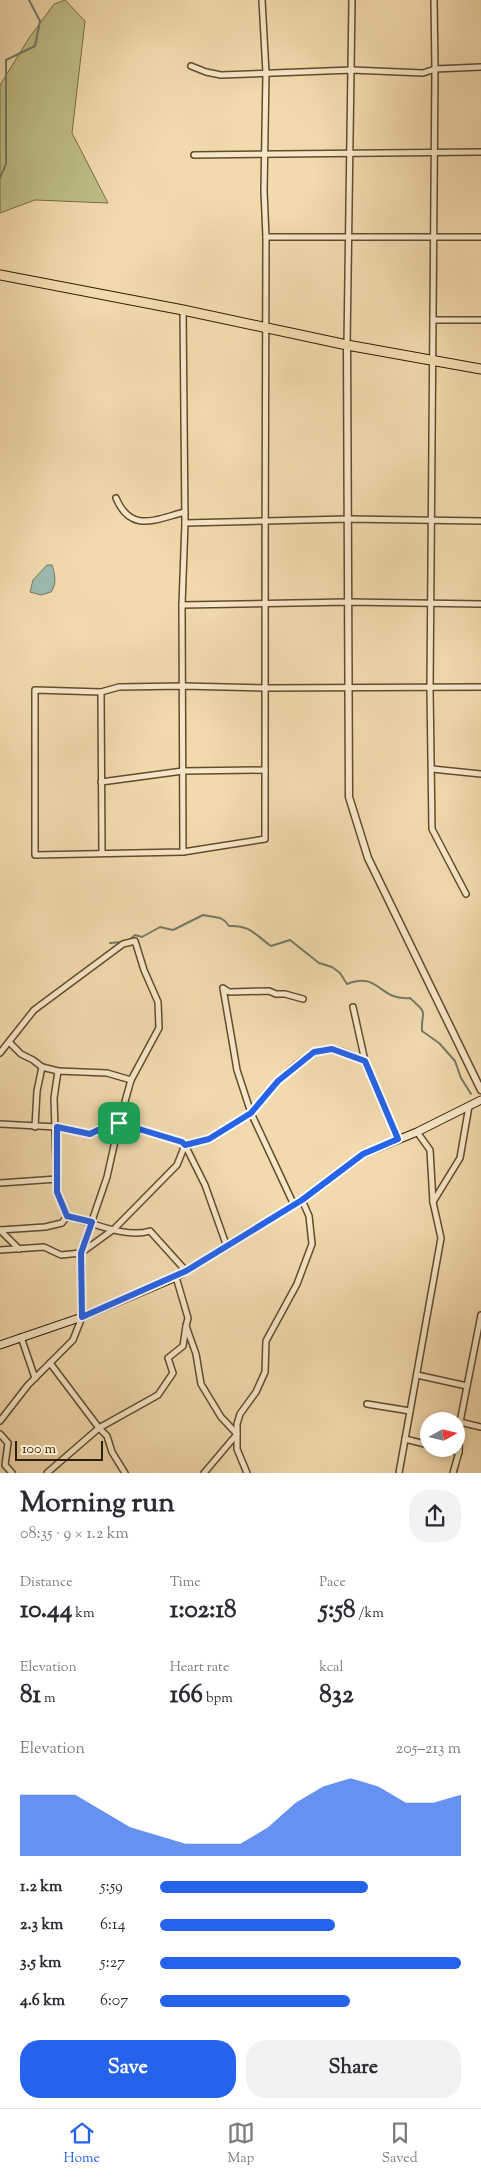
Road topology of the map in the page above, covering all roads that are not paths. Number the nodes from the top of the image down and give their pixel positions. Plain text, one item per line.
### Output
1 (262, 0) edge
2 (352, 0) edge
3 (434, 0) edge
4 (191, 66) dead end
5 (481, 67) edge
6 (435, 69) junction
7 (352, 70) junction
8 (266, 73) junction
9 (434, 152) junction
10 (481, 152) edge
11 (351, 154) junction
12 (265, 155) junction
13 (194, 156) dead end
14 (266, 237) junction
15 (349, 237) junction
16 (433, 237) junction
17 (481, 237) edge
18 (0, 274) edge
19 (183, 310) junction
20 (433, 320) junction
21 (481, 320) edge
22 (265, 328) junction
23 (347, 345) junction
24 (433, 359) junction
25 (481, 369) edge
26 (116, 498) dead end
27 (185, 512) junction
28 (348, 519) junction
29 (264, 520) junction
30 (432, 521) junction
31 (481, 521) edge
32 (185, 523) junction
33 (348, 602) junction
34 (264, 603) junction
35 (431, 604) junction
36 (481, 604) edge
37 (182, 605) junction
38 (182, 686) junction
39 (349, 686) junction
40 (481, 687) edge
41 (265, 688) junction
42 (430, 688) junction
43 (101, 692) junction
44 (432, 769) junction
45 (265, 770) junction
46 (183, 771) junction
47 (481, 774) edge
48 (101, 782) junction
49 (183, 852) junction
50 (102, 853) junction
51 (466, 894) dead end
52 (303, 999) dead end
53 (353, 1007) dead end
54 (9, 1042) junction
55 (0, 1053) edge
56 (365, 1061) junction
57 (42, 1067) junction
58 (58, 1071) junction
59 (132, 1080) junction
60 (481, 1090) edge
61 (481, 1100) edge
62 (469, 1106) junction
63 (251, 1113) junction
64 (119, 1123) junction
65 (0, 1124) edge
66 (35, 1127) junction
67 (57, 1127) junction
68 (116, 1130) junction
69 (417, 1132) junction
70 (398, 1139) junction
71 (185, 1145) junction
72 (57, 1179) junction
73 (0, 1183) edge
74 (302, 1200) junction
75 (433, 1202) junction
76 (294, 1205) junction
77 (67, 1216) junction
78 (92, 1222) junction
79 (114, 1229) junction
80 (0, 1230) edge
81 (227, 1246) junction
82 (19, 1248) junction
83 (0, 1250) edge
84 (81, 1253) junction
85 (186, 1271) junction
86 (176, 1276) junction
87 (481, 1315) edge
88 (82, 1317) junction
89 (186, 1326) junction
90 (21, 1337) junction
91 (0, 1345) edge
92 (50, 1363) junction
93 (417, 1376) junction
94 (35, 1378) junction
95 (467, 1386) junction
96 (367, 1404) dead end
97 (410, 1411) junction
98 (462, 1412) edge
99 (0, 1421) edge
100 (465, 1423) edge
101 (481, 1426) edge
102 (99, 1428) junction
103 (0, 1434) edge
104 (237, 1434) junction
105 (405, 1439) junction
106 (420, 1443) edge
107 (457, 1458) edge
108 (12, 1473) edge
109 (47, 1473) edge
110 (125, 1473) edge
111 (204, 1473) edge
112 (247, 1473) edge
113 (399, 1473) edge
114 (452, 1473) edge

1 - 8 street
2 - 7 street
3 - 6 street
4 - 8 street
5 - 6 street
6 - 7 street
6 - 9 street
7 - 8 street
7 - 11 street
8 - 12 street
9 - 10 street
9 - 11 street
9 - 16 street
11 - 12 street
11 - 15 street
12 - 13 street
12 - 14 street
14 - 15 street
14 - 22 street
15 - 16 street
15 - 23 street
16 - 17 street
16 - 20 street
18 - 19 highway
19 - 22 highway
19 - 27 street
20 - 21 street
20 - 24 street
22 - 23 highway
22 - 29 street
23 - 24 highway
23 - 28 street
24 - 25 highway
24 - 30 street
26 - 27 street
27 - 32 street
28 - 29 street
28 - 30 street
28 - 33 street
29 - 32 street
29 - 34 street
30 - 31 street
30 - 35 street
32 - 37 street
33 - 34 street
33 - 35 street
33 - 39 street
34 - 37 street
34 - 41 street
35 - 36 street
35 - 42 street
37 - 38 street
38 - 41 street
38 - 43 street
38 - 46 street
39 - 41 street
39 - 42 street
39 - 60 street
40 - 42 street
41 - 45 street
42 - 44 street
43 - 48 street
43 - 50 street
44 - 47 street
44 - 51 street
45 - 46 street
45 - 49 street
46 - 48 street
46 - 49 street
48 - 50 street
49 - 50 street
52 - 63 street
53 - 56 street
54 - 55 street
54 - 57 street
54 - 59 street
56 - 63 street
56 - 70 street
57 - 58 street
57 - 66 street
58 - 59 street
58 - 67 street
59 - 64 street
61 - 62 main road
62 - 69 main road
62 - 75 street
63 - 71 street
63 - 76 street
64 - 68 street
64 - 71 street
65 - 66 street
66 - 67 street
67 - 68 street
67 - 72 street
68 - 78 street
69 - 70 main road
69 - 75 street
70 - 74 main road
71 - 79 street
71 - 81 street
72 - 73 street
72 - 77 street
74 - 76 main road
74 - 104 street
75 - 93 street
76 - 81 main road
77 - 78 street
77 - 80 street
78 - 79 street
78 - 84 street
79 - 84 street
79 - 85 street
80 - 82 street
81 - 85 main road
82 - 83 street
82 - 84 street
84 - 88 street
85 - 86 main road
86 - 88 main road
86 - 89 street
87 - 95 street
88 - 90 main road
88 - 92 street
89 - 102 street
89 - 104 street
90 - 91 main road
90 - 94 street
92 - 94 street
92 - 102 street
93 - 95 street
93 - 97 street
94 - 99 street
95 - 98 street
96 - 97 street
97 - 105 street
100 - 101 street
102 - 109 street
102 - 110 street
103 - 108 street
104 - 111 street
104 - 112 street
105 - 106 street
105 - 113 street
107 - 114 street

